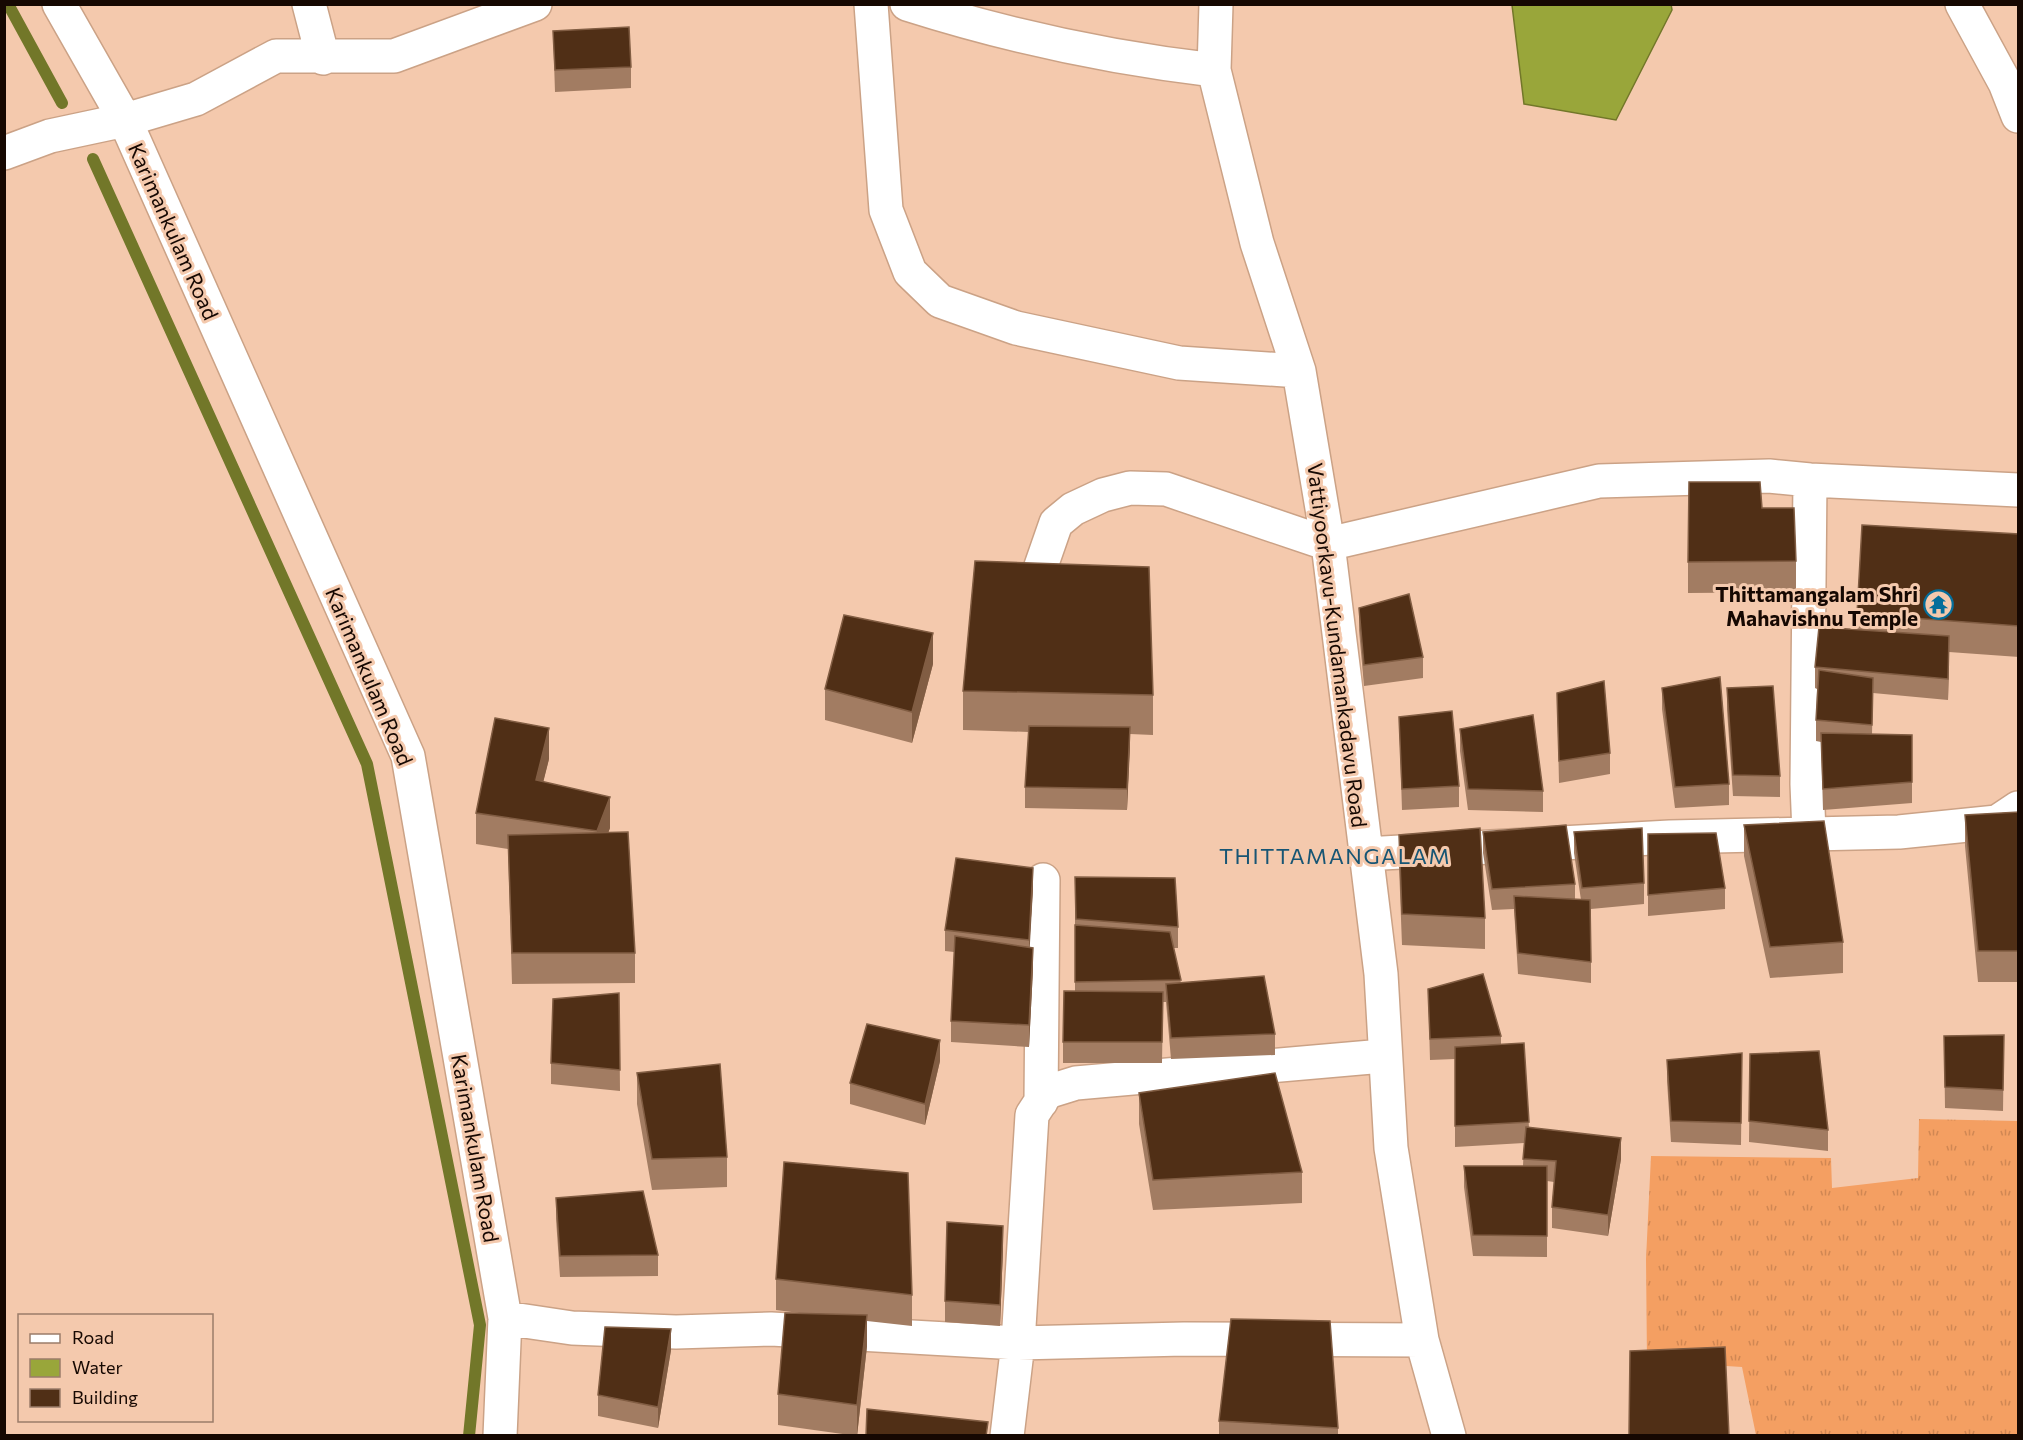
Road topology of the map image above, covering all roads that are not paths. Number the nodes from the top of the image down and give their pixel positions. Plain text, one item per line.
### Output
1 (59, 4) edge
2 (309, 4) edge
3 (535, 4) edge
4 (871, 4) edge
5 (907, 4) edge
6 (1216, 4) edge
7 (1962, 4) edge
8 (323, 58) junction
9 (1214, 70) junction
10 (2019, 116) edge
11 (125, 120) junction
12 (4, 153) edge
13 (1299, 371) junction
14 (1810, 480) junction
15 (2019, 490) edge
16 (1328, 544) junction
17 (1040, 569) edge
18 (2019, 808) edge
19 (1809, 833) junction
20 (1365, 854) junction
21 (1043, 880) dead end
22 (1383, 1056) junction
23 (1041, 1102) junction
24 (505, 1318) junction
25 (1422, 1340) junction
26 (1018, 1342) junction
27 (500, 1436) edge
28 (1007, 1436) edge
29 (1449, 1436) edge

1 - 11 street, Karimankulam Road
2 - 8 street
3 - 8 street
4 - 13 street
5 - 9 street
6 - 9 street, Vattiyoorkavu-Kundamankadavu Road
7 - 10 street
8 - 11 street
9 - 13 street, Vattiyoorkavu-Kundamankadavu Road
11 - 12 street
11 - 24 street, Karimankulam Road
13 - 16 street, Vattiyoorkavu-Kundamankadavu Road
14 - 15 street
14 - 16 street
14 - 19 street
16 - 17 street
16 - 20 street, Vattiyoorkavu-Kundamankadavu Road
18 - 19 street
19 - 20 street
20 - 22 street, Vattiyoorkavu-Kundamankadavu Road
21 - 23 street
22 - 23 street
22 - 25 street, Vattiyoorkavu-Kundamankadavu Road
23 - 26 street
24 - 26 street
24 - 27 street, Karimankulam Road
25 - 26 street
25 - 29 street, Vattiyoorkavu-Kundamankadavu Road
26 - 28 street

